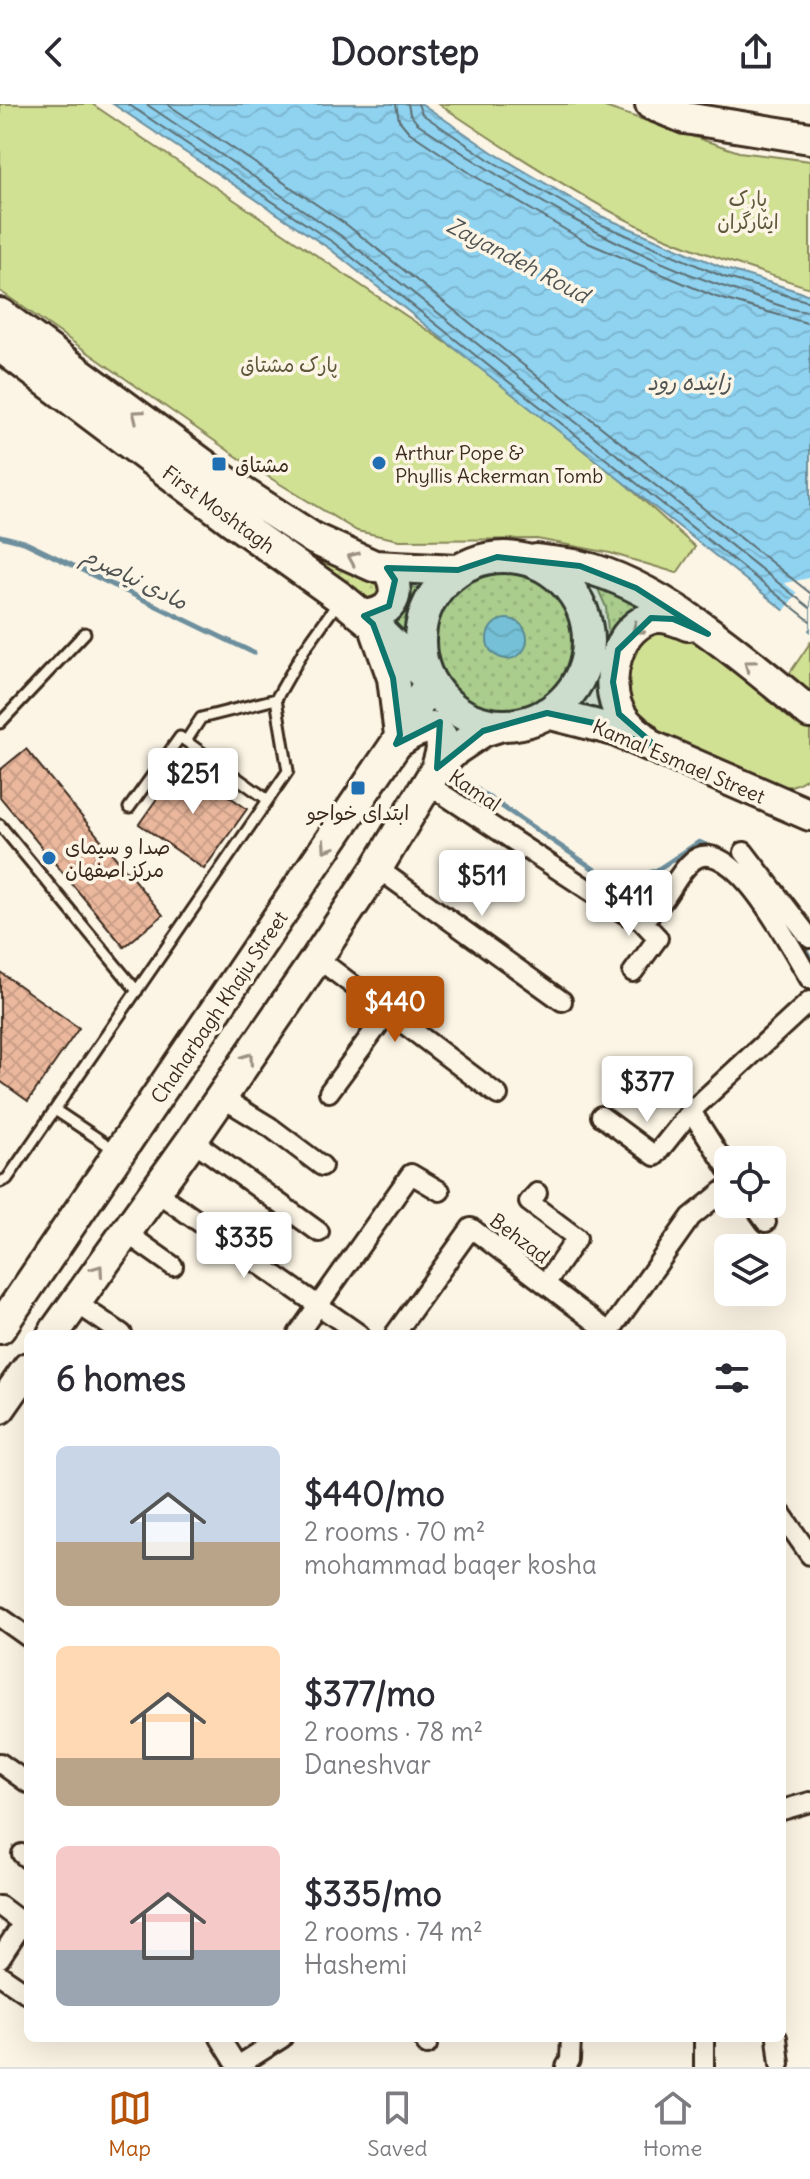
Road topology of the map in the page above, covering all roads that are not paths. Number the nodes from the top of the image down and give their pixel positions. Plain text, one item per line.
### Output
1 (651, 104) edge
2 (810, 138) edge
3 (0, 314) edge
4 (0, 346) edge
5 (518, 558) junction
6 (387, 568) junction
7 (458, 570) junction
8 (359, 612) junction
9 (85, 633) dead end
10 (708, 634) junction
11 (430, 681) junction
12 (276, 699) junction
13 (547, 713) junction
14 (810, 713) edge
15 (0, 723) edge
16 (502, 725) junction
17 (398, 740) junction
18 (186, 741) junction
19 (660, 750) junction
20 (433, 777) junction
21 (753, 792) junction
22 (810, 793) edge
23 (268, 800) junction
24 (129, 808) dead end
25 (810, 815) edge
26 (0, 825) edge
27 (744, 852) dead end
28 (377, 868) junction
29 (640, 919) junction
30 (810, 938) edge
31 (317, 958) junction
32 (633, 972) dead end
33 (810, 979) edge
34 (137, 991) junction
35 (562, 1001) dead end
36 (810, 1001) edge
37 (388, 1012) junction
38 (329, 1092) dead end
39 (498, 1095) dead end
40 (221, 1097) junction
41 (55, 1110) junction
42 (691, 1111) junction
43 (601, 1116) dead end
44 (192, 1140) junction
45 (714, 1147) edge
46 (119, 1153) junction
47 (322, 1166) dead end
48 (0, 1182) edge
49 (155, 1191) junction
50 (440, 1191) dead end
51 (537, 1193) dead end
52 (714, 1198) edge
53 (763, 1218) edge
54 (766, 1222) dead end
55 (125, 1232) junction
56 (319, 1232) dead end
57 (173, 1266) dead end
58 (545, 1284) junction
59 (75, 1302) junction
60 (318, 1305) junction
61 (0, 1328) edge
62 (56, 1330) edge
63 (116, 1330) edge
64 (301, 1330) edge
65 (353, 1330) edge
66 (398, 1330) edge
67 (604, 1330) edge
68 (610, 1330) edge
69 (24, 1377) edge
70 (0, 1408) edge
71 (786, 1521) edge
72 (810, 1555) edge
73 (0, 1617) edge
74 (24, 1634) edge
75 (0, 1763) edge
76 (24, 1780) edge
77 (810, 1802) edge
78 (786, 1809) edge
79 (0, 1906) edge
80 (24, 1918) edge
81 (0, 1958) edge
82 (0, 1975) edge
83 (24, 1991) edge
84 (222, 2042) edge
85 (276, 2042) edge
86 (571, 2042) edge
87 (704, 2042) edge
88 (777, 2042) edge
89 (780, 2064) dead end
90 (237, 2067) edge
91 (566, 2067) edge
92 (704, 2067) edge

1 - 2 main road
6 -> 3 main road, First Moshtagh
4 - 8 main road, First Moshtagh
5 - 7 main road
5 - 10 main road
5 - 13 main road
6 - 7 main road, First Moshtagh
6 - 8 main road
7 - 11 main road
8 - 11 main road, First Moshtagh
8 - 12 lane
8 - 17 main road
9 - 15 lane
14 -> 10 main road
10 -> 19 main road
11 - 16 main road
11 - 17 main road, Chaharbagh Khaju Street
12 - 18 lane
12 - 23 lane
13 - 16 main road
13 - 19 main road, Kamal Esmael Street
16 - 20 main road
17 - 20 main road
17 -> 46 main road, Chaharbagh Khaju Street
18 - 23 lane
18 - 24 lane
19 - 21 main road, Kamal Esmael Street
20 - 28 main road
20 - 29 street, Kamal
21 - 22 main road
21 - 25 main road, Kamal Esmael Street
23 - 34 lane
26 - 34 lane
27 - 30 street
28 - 31 main road
28 - 35 street
29 - 32 street
29 - 33 street
31 - 37 street
40 -> 31 main road
34 - 41 lane
36 - 42 street
37 - 38 street
37 - 39 street
40 - 44 main road
40 - 47 street
41 - 46 lane
41 - 48 lane
42 - 43 street
42 - 45 street
44 - 49 main road
44 - 56 street
46 - 61 main road, Chaharbagh Khaju Street
49 - 55 main road
49 - 60 street
50 - 60 street
51 - 58 street
52 - 68 street
53 - 54 street
55 - 57 street
59 -> 55 main road
58 - 66 street, Behzad
58 - 67 street, Behzad
59 - 62 main road
59 - 63 street
60 - 64 street
60 - 65 street
69 - 70 main road
71 - 72 street
73 - 74 street
75 - 76 street
77 - 78 street
79 - 80 street
80 - 81 street
82 - 83 street
84 - 90 street
85 - 90 street
86 - 91 street
87 - 92 street
88 - 89 street

